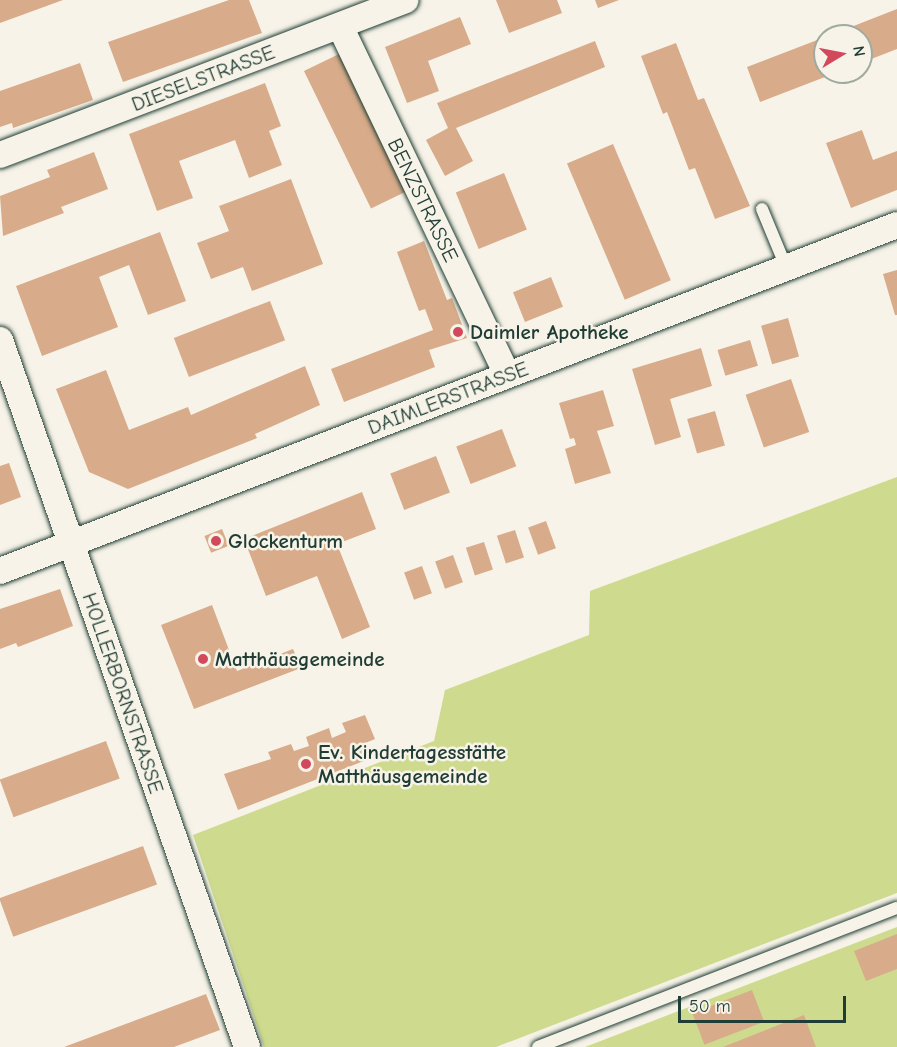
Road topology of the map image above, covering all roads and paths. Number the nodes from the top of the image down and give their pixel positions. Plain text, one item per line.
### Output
1 (405, 0) edge
2 (340, 26) junction
3 (0, 155) edge
4 (762, 209) dead end
5 (897, 225) edge
6 (786, 267) junction
7 (0, 340) edge
8 (507, 375) junction
9 (71, 543) junction
10 (0, 571) edge
11 (897, 908) edge
12 (247, 1047) edge
13 (538, 1047) edge

1 - 2 street, DIESELSTRASSE
2 - 3 street, DIESELSTRASSE
2 - 8 street, BENZSTRASSE
4 - 6 lane
5 - 6 street, DAIMLERSTRASSE
6 - 8 street, DAIMLERSTRASSE
7 - 9 street, HOLLERBORNSTRASSE
8 - 9 street, DAIMLERSTRASSE
9 - 10 street, DAIMLERSTRASSE
9 - 12 street, HOLLERBORNSTRASSE
11 - 13 lane

